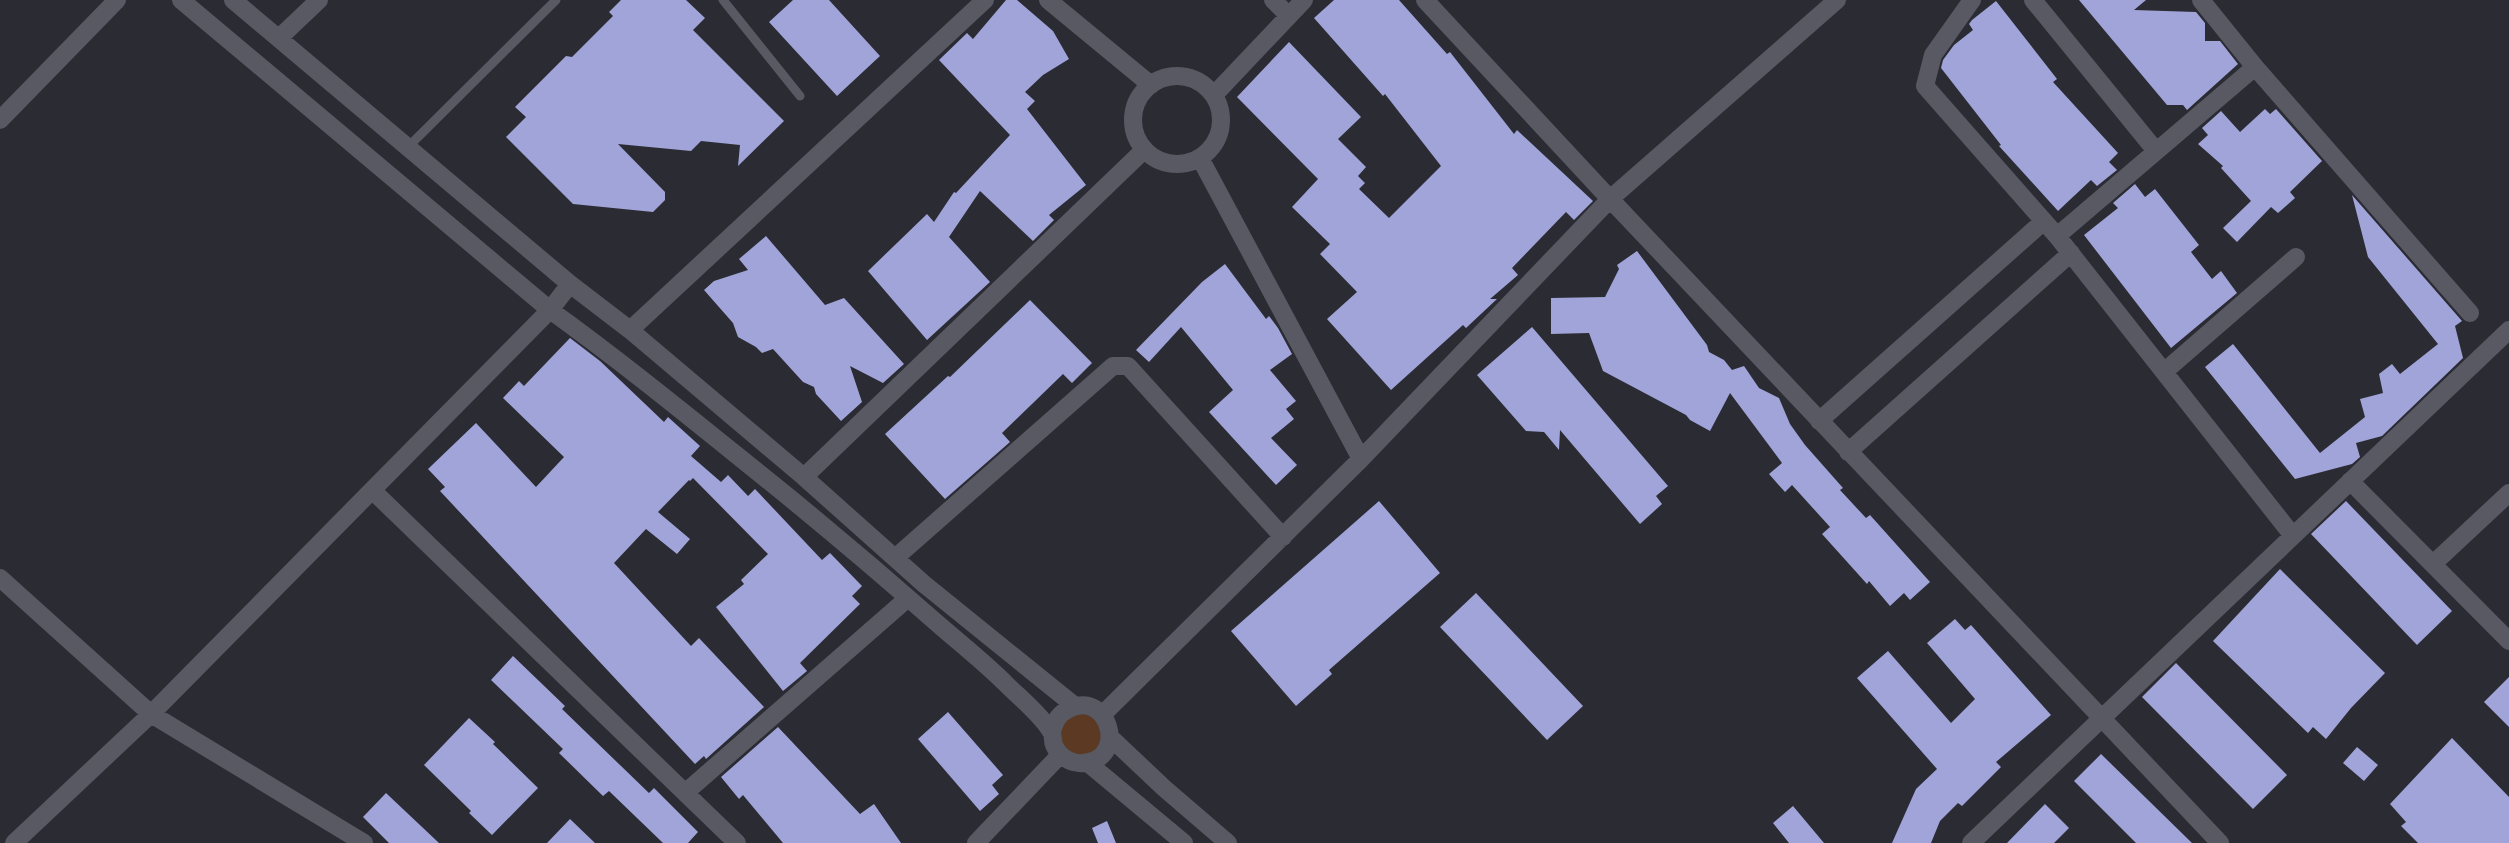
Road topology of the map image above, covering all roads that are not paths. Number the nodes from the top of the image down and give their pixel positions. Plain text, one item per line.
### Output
1 (117, 0) edge
2 (181, 0) edge
3 (233, 0) edge
4 (319, 0) edge
5 (556, 0) edge
6 (723, 0) edge
7 (985, 0) edge
8 (1048, 0) edge
9 (1273, 0) edge
10 (1304, 0) edge
11 (1425, 0) edge
12 (1837, 0) edge
13 (1972, 0) edge
14 (2033, 0) edge
15 (2201, 0) edge
16 (1289, 16) junction
17 (279, 38) junction
18 (2255, 67) junction
19 (1151, 85) junction
20 (1214, 95) junction
21 (800, 96) dead end
22 (0, 120) edge
23 (408, 147) junction
24 (1144, 150) junction
25 (2156, 151) junction
26 (1200, 158) junction
27 (1610, 200) junction
28 (2044, 221) junction
29 (2057, 236) junction
30 (2071, 253) junction
31 (2296, 257) dead end
32 (570, 284) junction
33 (550, 310) junction
34 (2470, 313) dead end
35 (630, 330) junction
36 (2509, 330) edge
37 (2165, 372) junction
38 (1819, 421) junction
39 (1848, 452) junction
40 (1361, 459) junction
41 (804, 477) junction
42 (2350, 481) junction
43 (372, 490) junction
44 (2509, 493) edge
45 (2293, 536) junction
46 (1283, 537) junction
47 (895, 558) junction
48 (2433, 564) junction
49 (0, 579) edge
50 (908, 598) junction
51 (2509, 640) edge
52 (1075, 706) junction
53 (151, 714) junction
54 (1102, 715) junction
55 (2100, 719) junction
56 (1052, 732) junction
57 (1110, 737) junction
58 (1060, 755) junction
59 (1088, 762) junction
60 (686, 792) junction
61 (14, 843) edge
62 (364, 843) edge
63 (737, 843) edge
64 (976, 843) edge
65 (1184, 843) edge
66 (1228, 843) edge
67 (1971, 843) edge
68 (2220, 843) edge

1 - 22 street
2 - 33 street
3 - 17 street
4 - 17 street
5 - 23 lane
6 - 21 lane
7 - 35 street
8 - 19 street
9 - 16 street
10 - 16 street
11 - 27 street
12 - 27 street
13 - 28 street
14 - 25 street
15 - 18 street
16 - 20 street
17 - 23 street
18 - 25 street
18 - 34 street
19 - 20 street
19 - 24 street
20 - 26 street
23 - 32 street
24 - 26 street
24 - 41 street
25 - 29 street
26 - 40 street
27 - 38 street
27 - 40 street
28 - 29 street
28 - 38 street
29 - 30 street
30 - 37 street
30 - 39 street
31 - 37 street
32 - 33 street
32 - 35 street
33 - 43 street
33 - 50 street
35 - 41 street
36 - 42 street
37 - 45 street
38 - 39 street
39 - 55 street
40 - 46 street
41 - 47 street
42 - 45 street
42 - 48 street
43 - 53 street
43 - 60 street
44 - 48 street
45 - 55 street
46 - 47 street
46 - 54 street
47 - 52 street
48 - 51 street
49 - 53 street
50 - 56 street
50 - 60 street
52 - 54 street
52 - 56 street
53 - 61 street
53 - 62 street
54 - 57 street
55 - 67 street
55 - 68 street
56 - 58 street
57 - 59 street
57 - 66 street
58 - 59 street
58 - 64 street
59 - 65 street
60 - 63 street

